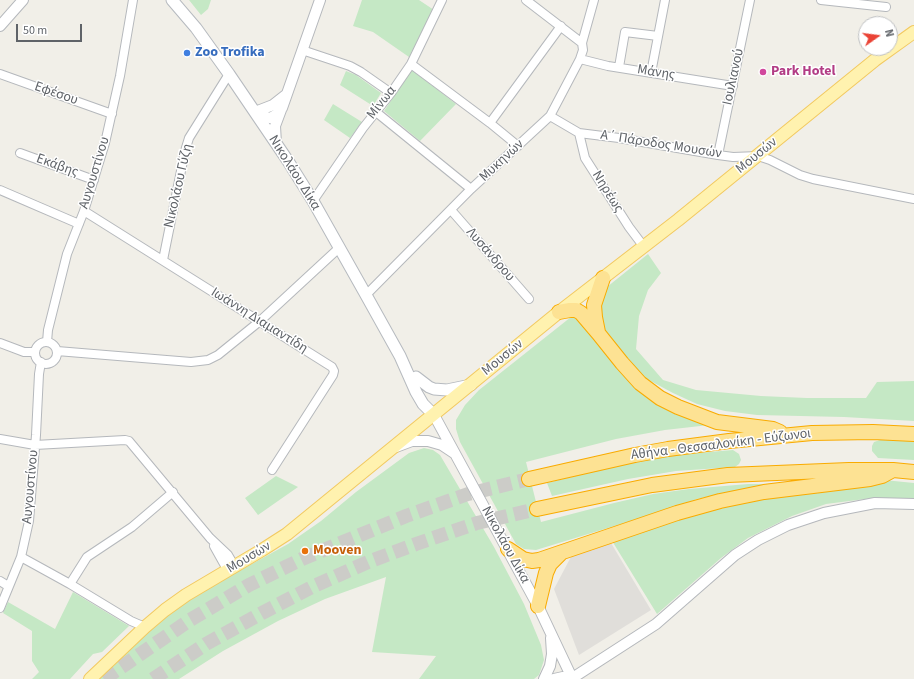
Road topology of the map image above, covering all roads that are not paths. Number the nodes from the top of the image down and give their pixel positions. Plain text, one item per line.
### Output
1 (23, 0) edge
2 (133, 0) edge
3 (172, 0) edge
4 (320, 0) edge
5 (442, 0) edge
6 (594, 0) edge
7 (666, 0) edge
8 (750, 0) edge
9 (827, 0) edge
10 (529, 1) edge
11 (886, 7) dead end
12 (0, 26) edge
13 (561, 26) junction
14 (914, 32) edge
15 (658, 36) junction
16 (582, 43) junction
17 (302, 50) junction
18 (580, 59) junction
19 (411, 64) junction
20 (619, 67) junction
21 (651, 72) junction
22 (0, 74) edge
23 (229, 74) junction
24 (733, 86) junction
25 (391, 93) junction
26 (287, 94) junction
27 (282, 108) junction
28 (255, 112) junction
29 (376, 112) junction
30 (112, 114) junction
31 (550, 116) junction
32 (490, 123) junction
33 (579, 133) junction
34 (276, 143) junction
35 (518, 146) junction
36 (20, 153) dead end
37 (718, 155) junction
38 (758, 156) junction
39 (94, 180) junction
40 (471, 189) junction
41 (0, 190) edge
42 (914, 199) edge
43 (313, 201) junction
44 (451, 210) junction
45 (84, 211) junction
46 (79, 224) junction
47 (644, 246) junction
48 (339, 248) junction
49 (163, 260) junction
50 (603, 278) junction
51 (366, 295) junction
52 (529, 299) dead end
53 (559, 312) junction
54 (260, 321) junction
55 (598, 333) junction
56 (47, 342) junction
57 (0, 343) edge
58 (57, 351) junction
59 (35, 352) junction
60 (400, 356) junction
61 (41, 362) junction
62 (416, 377) junction
63 (471, 384) junction
64 (434, 415) junction
65 (914, 434) edge
66 (786, 435) junction
67 (0, 439) edge
68 (35, 445) junction
69 (392, 449) junction
70 (455, 453) junction
71 (272, 470) dead end
72 (893, 470) junction
73 (914, 472) edge
74 (529, 478) tunnel mouth
75 (173, 492) junction
76 (914, 504) edge
77 (537, 509) tunnel mouth
78 (508, 549) junction
79 (562, 552) junction
80 (20, 557) junction
81 (232, 569) junction
82 (0, 581) edge
83 (70, 584) junction
84 (8, 586) junction
85 (538, 606) junction
86 (0, 608) edge
87 (145, 627) junction
88 (549, 628) junction
89 (90, 679) edge
90 (544, 679) edge
91 (554, 679) edge
92 (572, 679) edge

1 - 12 street
2 - 30 street, Αυγουστίνου
3 - 23 main road, Νικολάου Δίκα
4 - 17 street
5 - 19 street, Μίνωα
6 - 16 street, Μυκηνών
7 - 15 street
8 - 24 street, Ιουλιανού
9 - 11 street
10 - 13 street
13 - 16 street
13 - 32 street
14 - 38 main road, Μουσών
15 - 20 street
15 - 21 street
16 - 18 street, Μυκηνών
17 - 25 street
17 - 26 street
18 - 20 street, Μάνης
18 - 31 street, Μυκηνών
19 - 25 street, Μίνωα
19 - 32 street
20 - 21 street, Μάνης
21 - 24 street, Μάνης
22 - 30 street, Εφέσου
23 - 28 main road, Νικολάου Δίκα
23 - 49 street, Νικολάου Γύζη
24 - 37 street, Ιουλιανού
25 - 29 street, Μίνωα
26 - 27 street
26 - 28 street
27 - 28 street
27 - 34 street
28 - 34 main road, Νικολάου Δίκα
29 - 40 street
29 - 43 street, Μίνωα
30 - 39 street, Αυγουστίνου
31 - 33 street, Α΄ Πάροδος Μουσών
31 - 35 street, Μυκηνών
32 - 35 street
33 - 37 street, Α΄ Πάροδος Μουσών
33 - 47 street, Νηρέως
34 - 43 main road, Νικολάου Δίκα
35 - 40 street, Μυκηνών
36 - 39 street, Εκάβης
37 - 38 street, Α΄ Πάροδος Μουσών
38 - 42 street, Α΄ Πάροδος Μουσών
38 - 47 main road, Μουσών
39 - 45 street, Αυγουστίνου
40 - 44 street, Μυκηνών
41 - 46 street
43 - 48 main road, Νικολάου Δίκα
44 - 51 street, Μυκηνών
44 - 52 street, Λυσάνδρου
45 - 46 street, Αυγουστίνου
45 - 49 street, Ιωάννη Διαμαντίδη
46 - 56 street, Αυγουστίνου
47 - 50 main road, Μουσών
48 - 51 main road, Νικολάου Δίκα
48 - 54 street
49 - 54 street, Ιωάννη Διαμαντίδη
50 - 53 main road, Μουσών
50 - 55 highway
51 - 60 main road, Νικολάου Δίκα
53 - 55 highway
53 - 63 main road, Μουσών
54 - 58 street
54 - 71 street, Ιωάννη Διαμαντίδη
55 - 66 highway
56 - 58 street
56 - 59 street
57 - 59 street
58 - 61 street
59 - 61 street
60 - 62 main road, Νικολάου Δίκα
60 - 64 main road, Νικολάου Δίκα
61 - 68 street, Αυγουστίνου
62 - 63 main road
62 - 64 main road, Νικολάου Δίκα
63 - 64 main road, Μουσών
64 - 69 main road, Μουσών
64 - 70 street, Νικολάου Δίκα
65 - 66 highway, Αθήνα - Θεσσαλονίκη - Εύζωνοι
66 - 74 highway, Αθήνα - Θεσσαλονίκη - Εύζωνοι
67 - 68 street
68 - 75 street
68 - 80 street, Αυγουστίνου
69 - 70 street
69 - 81 main road, Μουσών
70 - 78 street, Νικολάου Δίκα
72 - 73 highway
72 - 77 highway
72 - 79 highway
75 - 81 street
75 - 83 street
76 - 92 street
78 - 79 highway
78 - 85 street, Νικολάου Δίκα
79 - 85 highway
80 - 83 street
80 - 84 street, Αυγουστίνου
81 - 87 main road, Μουσών
82 - 84 street
83 - 87 street
84 - 86 street, Αυγουστίνου
85 - 88 street, Νικολάου Δίκα
87 - 89 main road, Μουσών
88 - 90 street
88 - 92 street, Νικολάου Δίκα
91 - 92 street

